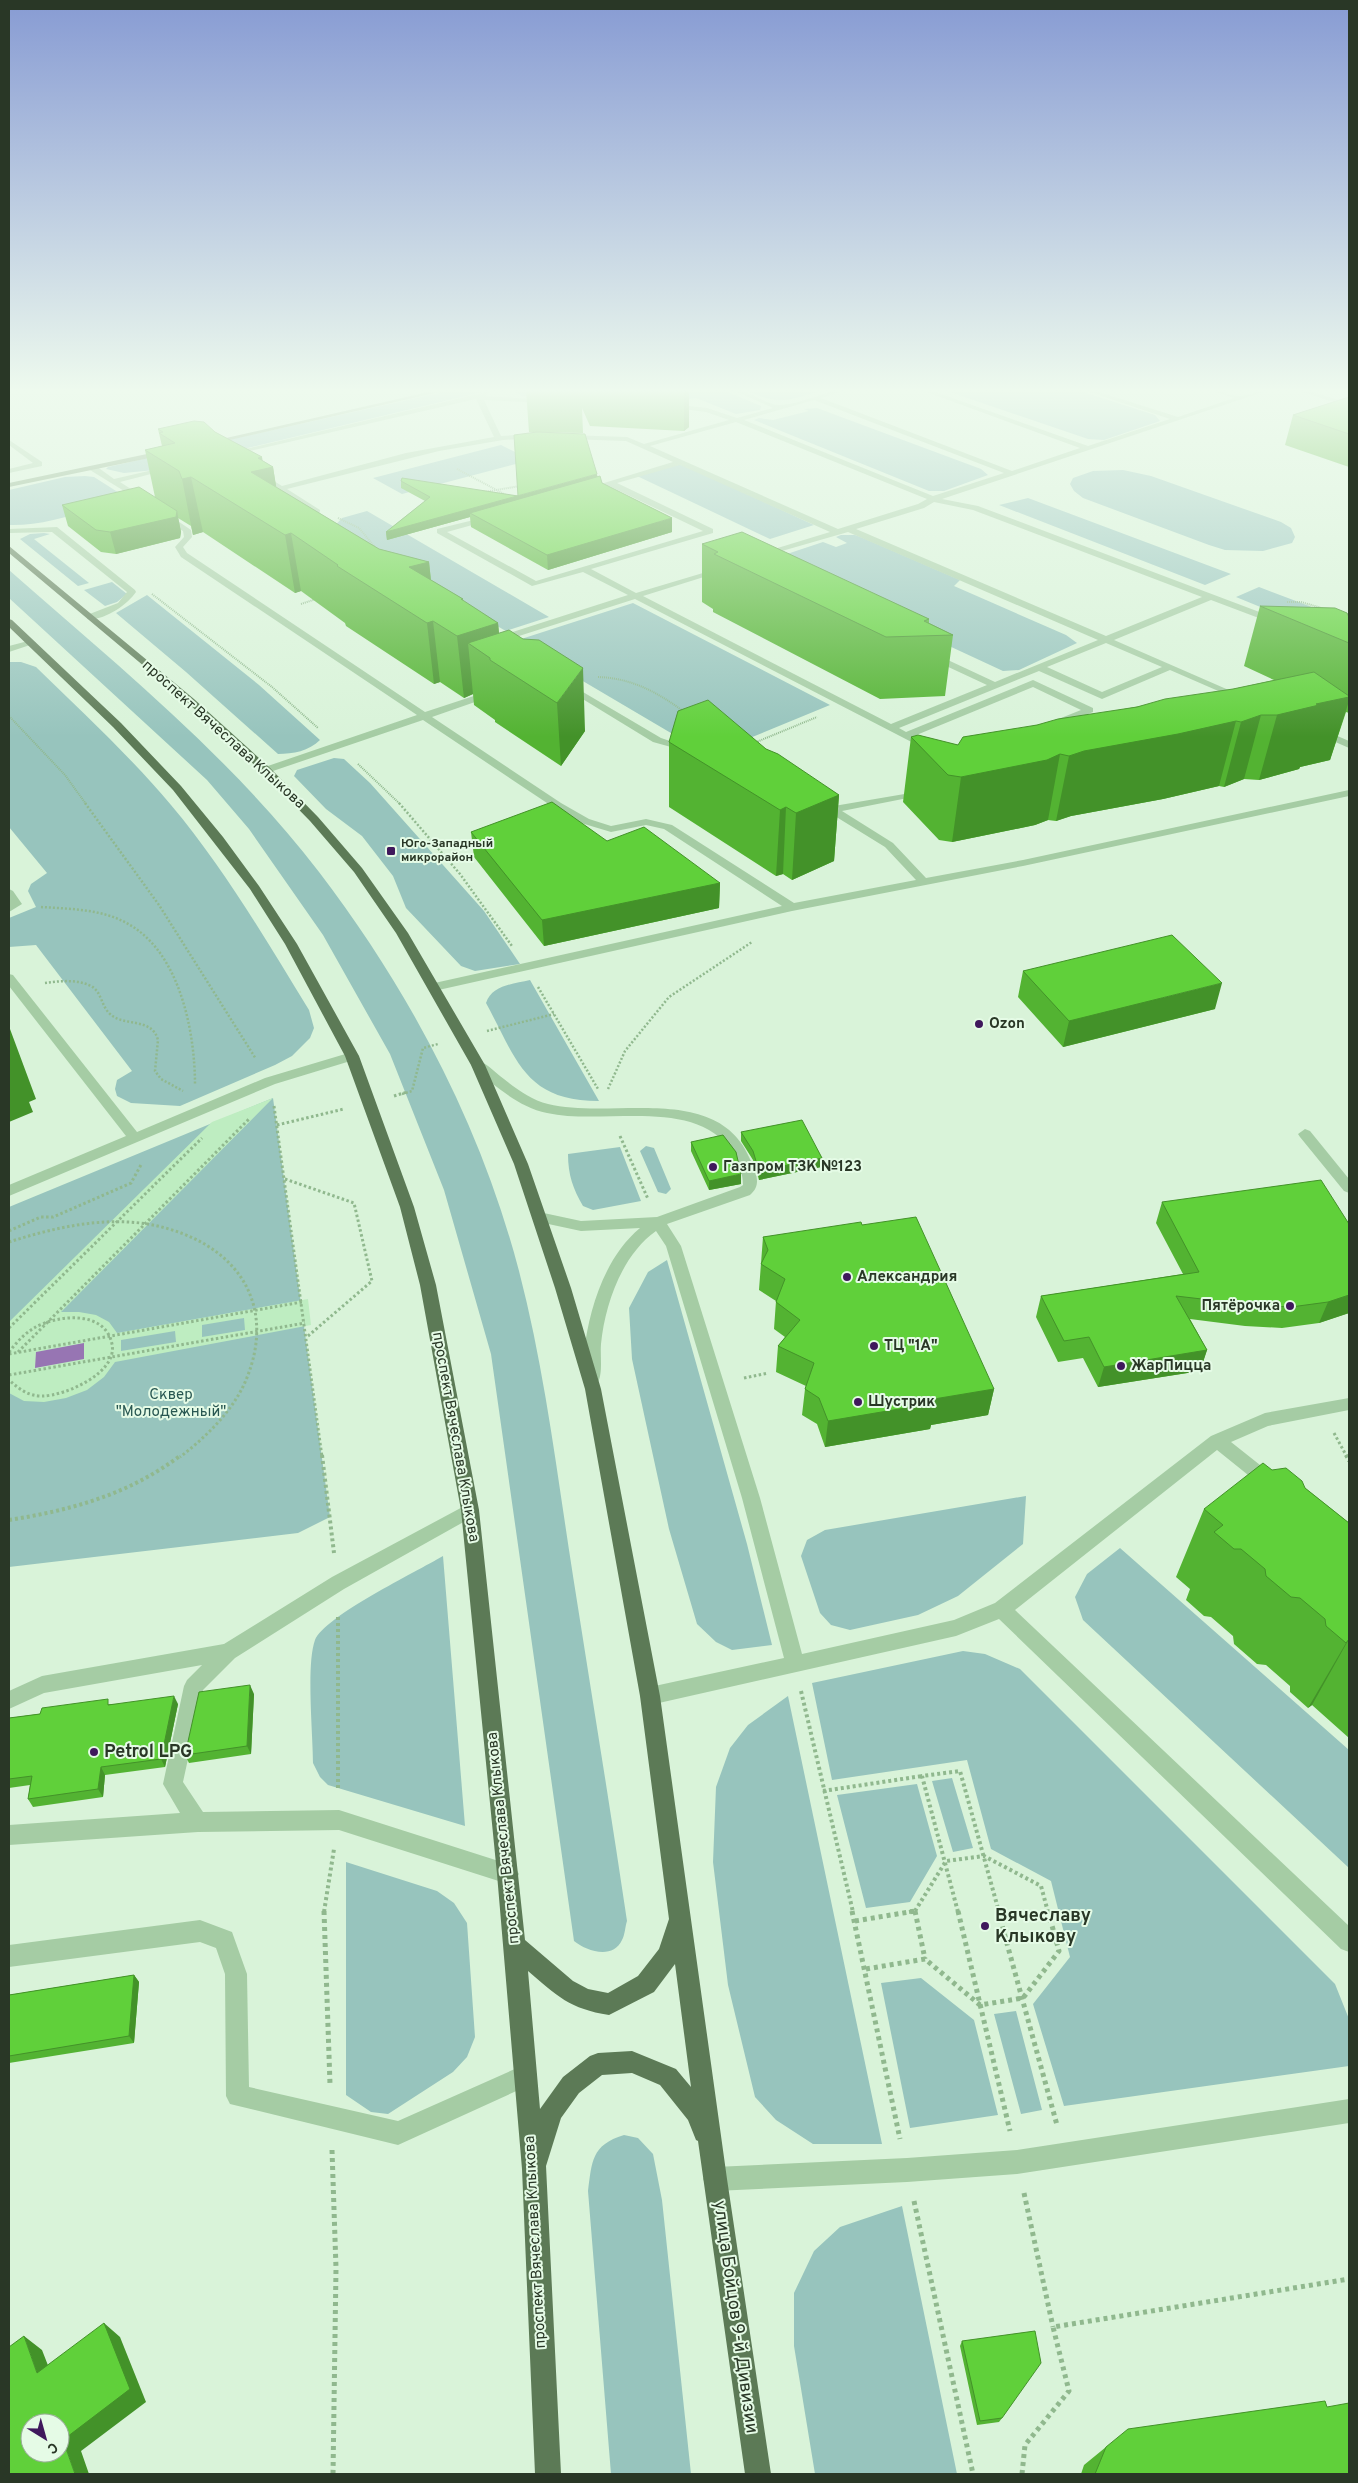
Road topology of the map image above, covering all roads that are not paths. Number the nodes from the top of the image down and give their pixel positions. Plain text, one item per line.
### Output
1 (149, 506) edge
2 (309, 506) edge
3 (658, 506) edge
4 (780, 506) edge
5 (920, 506) edge
6 (965, 506) edge
7 (497, 515) edge
8 (849, 529) junction
9 (9, 531) edge
10 (838, 532) junction
11 (333, 545) edge
12 (9, 549) edge
13 (755, 558) edge
14 (728, 567) dead end
15 (584, 569) junction
16 (634, 596) junction
17 (1212, 596) junction
18 (90, 617) junction
19 (9, 622) edge
20 (1288, 626) dead end
21 (1105, 639) junction
22 (31, 643) junction
23 (503, 647) edge
24 (9, 649) edge
25 (923, 652) edge
26 (1039, 667) junction
27 (1170, 667) junction
28 (563, 683) edge
29 (994, 685) junction
30 (501, 690) edge
31 (1254, 703) edge
32 (426, 716) junction
33 (1309, 727) edge
34 (891, 728) junction
35 (1043, 730) edge
36 (906, 736) junction
37 (1349, 745) edge
38 (937, 752) edge
39 (730, 753) edge
40 (266, 770) junction
41 (940, 789) edge
42 (1349, 792) edge
43 (809, 796) edge
44 (833, 810) junction
45 (923, 882) junction
46 (9, 894) edge
47 (13, 906) edge
48 (792, 907) junction
49 (12, 982) edge
50 (434, 987) junction
51 (352, 1056) junction
52 (478, 1065) junction
53 (1305, 1134) dead end
54 (135, 1138) junction
55 (1349, 1188) edge
56 (9, 1191) edge
57 (539, 1217) junction
58 (658, 1222) junction
59 (593, 1389) junction
60 (1349, 1404) edge
61 (1217, 1441) junction
62 (1279, 1490) edge
63 (470, 1510) junction
64 (1002, 1609) junction
65 (228, 1652) junction
66 (795, 1664) junction
67 (650, 1696) junction
68 (9, 1700) edge
69 (198, 1822) junction
70 (9, 1835) edge
71 (508, 1874) junction
72 (681, 1915) junction
73 (1349, 1941) edge
74 (514, 1945) junction
75 (9, 1956) edge
76 (526, 2075) junction
77 (1349, 2112) edge
78 (534, 2169) junction
79 (714, 2169) junction
80 (548, 2474) edge
81 (758, 2474) edge

1 - 32 lane
2 - 11 lane
3 - 15 lane
4 - 10 lane
5 - 8 lane
6 - 17 lane
7 - 15 lane
8 - 10 lane
8 - 21 lane
9 - 18 lane
10 - 13 lane
12 - 18 main road, проспект Вячеслава Клыкова
14 - 16 lane
15 - 16 lane
16 - 23 lane
16 - 34 lane
17 - 20 lane
17 - 21 lane
18 - 40 main road, проспект Вячеслава Клыкова
19 - 22 main road, проспект Вячеслава Клыкова
21 - 26 lane
21 - 27 lane
22 - 24 lane
22 - 51 main road, проспект Вячеслава Клыкова
25 - 29 lane
26 - 27 lane
26 - 29 lane
27 - 31 lane
28 - 39 lane
29 - 34 lane
30 - 32 lane
32 - 40 lane
32 - 48 lane
33 - 37 lane
34 - 36 lane
35 - 36 lane
36 - 38 lane
40 - 50 main road, проспект Вячеслава Клыкова
41 - 44 lane
42 - 45 lane
43 - 44 lane
44 - 45 lane
45 - 48 lane
46 - 47 lane
48 - 50 lane
49 - 54 lane
50 - 52 main road, проспект Вячеслава Клыкова
51 - 54 lane
51 - 63 main road, проспект Вячеслава Клыкова
52 - 57 main road, проспект Вячеслава Клыкова
52 - 58 lane
53 - 55 lane
54 - 56 lane
57 - 58 lane
57 - 59 main road, проспект Вячеслава Клыкова
58 - 59 lane
58 - 66 lane
59 - 67 main road, проспект Вячеслава Клыкова
60 - 61 lane
61 - 62 lane
61 - 64 lane
63 - 65 lane
63 - 71 main road, проспект Вячеслава Клыкова
64 - 66 lane
64 - 73 lane
65 - 68 lane
65 - 69 lane
66 - 67 lane
67 - 72 main road, проспект Вячеслава Клыкова
69 - 70 lane
69 - 71 lane
71 - 74 main road, проспект Вячеслава Клыкова
72 - 74 main road
72 - 79 main road, проспект Вячеслава Клыкова
74 - 76 main road, проспект Вячеслава Клыкова
75 - 76 lane
76 - 78 main road, проспект Вячеслава Клыкова
77 - 79 lane
78 - 79 main road
78 - 80 main road, проспект Вячеслава Клыкова
79 - 81 main road, улица Бойцов 9-й Дивизии

